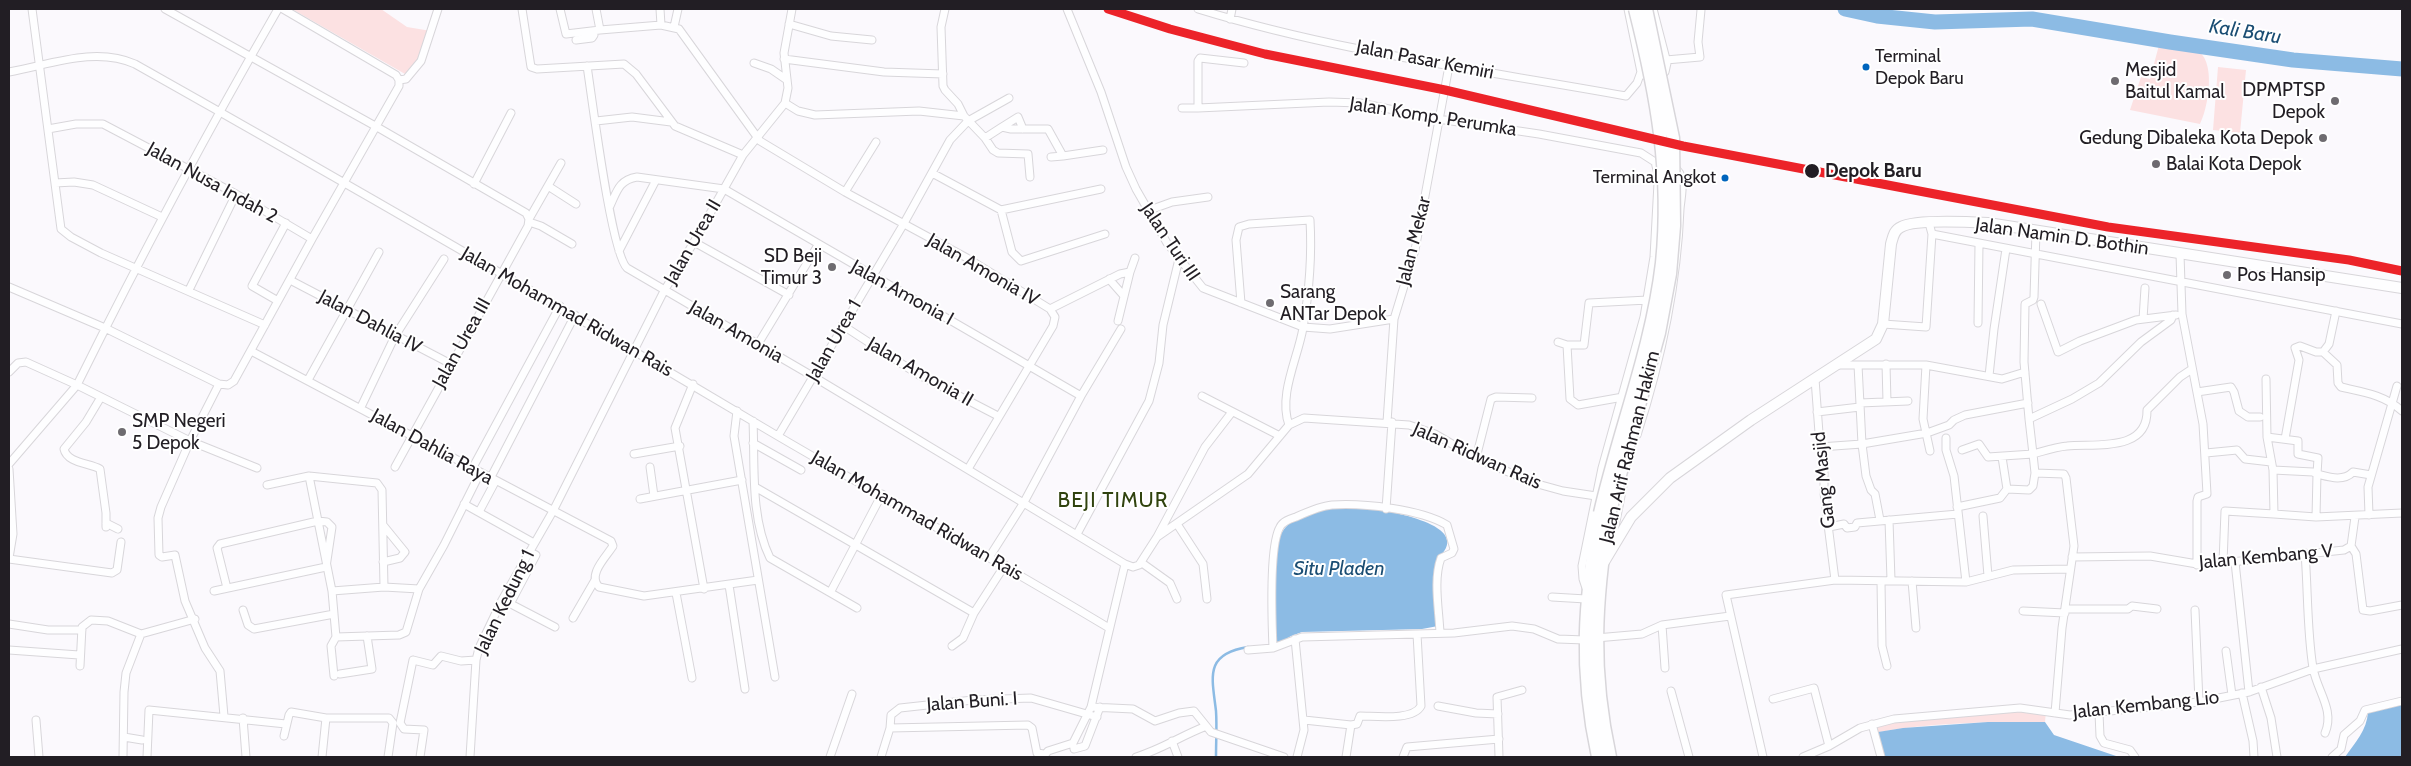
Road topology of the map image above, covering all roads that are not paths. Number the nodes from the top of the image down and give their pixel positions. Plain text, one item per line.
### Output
1 (32, 9) edge
2 (165, 9) edge
3 (278, 9) edge
4 (283, 9) edge
5 (438, 9) edge
6 (522, 9) edge
7 (560, 9) edge
8 (596, 9) edge
9 (660, 9) edge
10 (678, 9) edge
11 (792, 9) edge
12 (945, 9) edge
13 (1067, 9) edge
14 (1198, 9) edge
15 (1232, 9) edge
16 (1628, 9) edge
17 (1636, 9) edge
18 (1646, 9) edge
19 (1653, 9) edge
20 (1701, 10) dead end
21 (1230, 19) junction
22 (789, 24) junction
23 (660, 25) junction
24 (674, 27) junction
25 (596, 30) junction
26 (576, 40) dead end
27 (872, 40) dead end
28 (251, 56) junction
29 (784, 59) junction
30 (1666, 60) junction
31 (1244, 62) dead end
32 (754, 63) dead end
33 (587, 66) junction
34 (1449, 66) junction
35 (40, 67) junction
36 (9, 72) edge
37 (1641, 72) junction
38 (943, 74) junction
39 (399, 80) junction
40 (787, 80) junction
41 (1009, 98) dead end
42 (787, 104) junction
43 (1182, 108) dead end
44 (1198, 108) junction
45 (219, 111) junction
46 (511, 113) dead end
47 (966, 118) junction
48 (1438, 119) junction
49 (596, 121) junction
50 (671, 122) junction
51 (377, 127) junction
52 (1002, 127) junction
53 (48, 128) junction
54 (1023, 129) junction
55 (757, 138) junction
56 (985, 138) junction
57 (876, 142) dead end
58 (1103, 150) dead end
59 (743, 155) junction
60 (1063, 156) junction
61 (1051, 157) dead end
62 (561, 163) dead end
63 (188, 169) junction
64 (932, 173) junction
65 (1658, 174) junction
66 (1030, 177) dead end
67 (656, 180) junction
68 (55, 183) junction
69 (344, 183) junction
70 (474, 184) junction
71 (548, 186) junction
72 (724, 189) junction
73 (1101, 190) dead end
74 (845, 192) junction
75 (236, 194) junction
76 (1208, 197) dead end
77 (576, 204) dead end
78 (610, 208) junction
79 (1001, 210) junction
80 (1147, 211) junction
81 (162, 217) junction
82 (529, 220) junction
83 (1929, 223) junction
84 (286, 224) junction
85 (903, 225) junction
86 (2036, 231) junction
87 (1105, 234) dead end
88 (1932, 234) junction
89 (312, 239) junction
90 (694, 242) junction
91 (1978, 243) junction
92 (572, 244) dead end
93 (818, 244) junction
94 (2006, 249) junction
95 (618, 251) junction
96 (379, 252) dead end
97 (2035, 254) junction
98 (2180, 254) junction
99 (1135, 258) dead end
100 (444, 259) dead end
101 (1179, 260) junction
102 (135, 267) junction
103 (1130, 272) junction
104 (500, 273) junction
105 (873, 277) junction
106 (290, 280) junction
107 (1109, 280) junction
108 (2179, 281) junction
109 (9, 287) edge
110 (2145, 288) dead end
111 (2402, 288) edge
112 (1649, 289) junction
113 (1674, 289) junction
114 (189, 290) junction
115 (664, 291) junction
116 (788, 295) junction
117 (1124, 296) junction
118 (1648, 300) junction
119 (278, 301) junction
120 (1241, 303) junction
121 (2040, 304) dead end
122 (560, 306) junction
123 (1050, 309) junction
124 (347, 310) junction
125 (2336, 311) junction
126 (2182, 314) junction
127 (576, 315) junction
128 (2173, 315) junction
129 (1394, 319) junction
130 (2143, 319) junction
131 (1118, 320) dead end
132 (1883, 324) junction
133 (1978, 324) dead end
134 (2402, 324) edge
135 (265, 325) junction
136 (842, 325) junction
137 (1303, 327) junction
138 (105, 328) junction
139 (1121, 329) dead end
140 (396, 336) junction
141 (1558, 342) dead end
142 (758, 344) junction
143 (1567, 345) junction
144 (636, 350) junction
145 (251, 351) junction
146 (2323, 352) junction
147 (451, 364) junction
148 (1886, 364) junction
149 (1838, 365) junction
150 (1858, 365) junction
151 (1926, 365) junction
152 (1028, 366) junction
153 (2192, 369) junction
154 (9, 372) edge
155 (2025, 372) junction
156 (1989, 376) junction
157 (814, 377) junction
158 (1814, 379) junction
159 (2266, 379) dead end
160 (308, 380) junction
161 (219, 384) junction
162 (692, 384) junction
163 (77, 385) junction
164 (2397, 386) dead end
165 (2197, 392) junction
166 (1081, 396) junction
167 (1202, 396) dead end
168 (101, 397) junction
169 (1623, 397) junction
170 (1532, 398) dead end
171 (1908, 401) dead end
172 (1888, 402) junction
173 (2392, 402) junction
174 (2028, 403) junction
175 (1860, 405) junction
176 (361, 407) junction
177 (737, 411) junction
178 (2402, 411) edge
179 (1232, 412) junction
180 (1817, 412) junction
181 (998, 416) junction
182 (2260, 417) dead end
183 (2029, 419) junction
184 (753, 420) junction
185 (1390, 422) junction
186 (1289, 425) junction
187 (1926, 434) junction
188 (412, 435) junction
189 (778, 436) junction
190 (1280, 436) junction
191 (2268, 437) junction
192 (1946, 438) dead end
193 (2285, 439) junction
194 (190, 441) junction
195 (754, 443) junction
196 (1862, 444) junction
197 (680, 446) junction
198 (1820, 447) junction
199 (1962, 450) dead end
200 (1930, 451) dead end
201 (2206, 453) junction
202 (634, 454) dead end
203 (2033, 454) junction
204 (2002, 457) junction
205 (1476, 458) junction
206 (2271, 462) junction
207 (9, 464) edge
208 (395, 467) dead end
209 (650, 467) dead end
210 (257, 468) dead end
211 (9, 469) edge
212 (472, 469) junction
213 (968, 469) junction
214 (801, 470) dead end
215 (2273, 470) junction
216 (480, 473) junction
217 (2035, 473) junction
218 (2317, 474) junction
219 (2371, 475) junction
220 (309, 476) junction
221 (493, 480) junction
222 (742, 480) junction
223 (267, 485) dead end
224 (755, 487) junction
225 (2007, 489) junction
226 (688, 490) junction
227 (882, 494) junction
228 (654, 496) junction
229 (1596, 496) junction
230 (640, 499) dead end
231 (464, 504) junction
232 (1023, 504) junction
233 (1386, 509) junction
234 (1957, 510) junction
235 (553, 511) junction
236 (479, 512) junction
237 (1604, 514) junction
238 (2274, 514) junction
239 (2402, 514) edge
240 (2369, 515) junction
241 (1983, 516) dead end
242 (2355, 516) junction
243 (2316, 517) junction
244 (1880, 520) junction
245 (1889, 520) junction
246 (318, 521) junction
247 (1177, 524) junction
248 (383, 526) junction
249 (1828, 527) junction
250 (118, 529) dead end
251 (1077, 534) junction
252 (1157, 538) junction
253 (121, 542) dead end
254 (534, 543) junction
255 (856, 546) junction
256 (2351, 546) junction
257 (529, 552) junction
258 (1609, 553) junction
259 (2306, 553) junction
260 (990, 556) junction
261 (2072, 557) junction
262 (9, 559) edge
263 (383, 562) junction
264 (2235, 562) junction
265 (1142, 563) junction
266 (2223, 563) junction
267 (1125, 564) junction
268 (1005, 565) junction
269 (2197, 565) junction
270 (326, 567) junction
271 (1601, 569) junction
272 (2070, 569) junction
273 (1988, 576) junction
274 (595, 580) junction
275 (758, 580) junction
276 (1835, 580) junction
277 (1891, 580) junction
278 (1881, 581) junction
279 (1912, 581) junction
280 (1966, 582) junction
281 (728, 585) junction
282 (384, 587) junction
283 (227, 588) junction
284 (419, 589) junction
285 (704, 589) junction
286 (214, 591) dead end
287 (332, 591) junction
288 (830, 591) junction
289 (676, 593) junction
290 (1587, 595) junction
291 (1552, 597) dead end
292 (1177, 599) dead end
293 (1207, 599) dead end
294 (502, 600) junction
295 (510, 604) junction
296 (2402, 605) edge
297 (857, 608) dead end
298 (2157, 609) dead end
299 (243, 610) dead end
300 (2195, 610) dead end
301 (2023, 611) dead end
302 (2065, 611) junction
303 (974, 613) junction
304 (334, 614) junction
305 (1730, 616) junction
306 (574, 618) dead end
307 (194, 619) junction
308 (9, 624) edge
309 (1662, 625) junction
310 (555, 627) dead end
311 (1109, 628) junction
312 (1916, 628) dead end
313 (82, 630) junction
314 (1440, 633) junction
315 (141, 634) junction
316 (1417, 634) junction
317 (367, 636) junction
318 (336, 637) junction
319 (1295, 639) junction
320 (1590, 639) junction
321 (1273, 645) junction
322 (952, 646) dead end
323 (2402, 649) edge
324 (9, 650) edge
325 (1248, 650) dead end
326 (2226, 651) dead end
327 (80, 655) junction
328 (476, 660) junction
329 (80, 666) dead end
330 (1887, 666) dead end
331 (1665, 668) dead end
332 (2313, 669) junction
333 (775, 677) dead end
334 (692, 678) dead end
335 (2262, 687) junction
336 (745, 689) dead end
337 (1522, 690) dead end
338 (1671, 691) dead end
339 (2245, 692) junction
340 (852, 694) dead end
341 (2232, 696) junction
342 (1774, 699) dead end
343 (2402, 701) edge
344 (2198, 702) junction
345 (1438, 706) dead end
346 (1091, 707) junction
347 (1100, 707) junction
348 (2055, 713) junction
349 (2099, 713) junction
350 (1088, 714) junction
351 (1498, 714) junction
352 (224, 716) junction
353 (1097, 717) junction
354 (243, 718) junction
355 (326, 718) junction
356 (36, 720) dead end
357 (1304, 720) junction
358 (286, 724) junction
359 (1872, 724) junction
360 (1351, 725) junction
361 (1204, 727) junction
362 (890, 728) junction
363 (2325, 734) dead end
364 (124, 736) junction
365 (284, 736) dead end
366 (1499, 739) junction
367 (142, 740) dead end
368 (1172, 741) junction
369 (1830, 746) junction
370 (1074, 750) edge
371 (1271, 755) edge
372 (1043, 756) edge
373 (39, 757) edge
374 (123, 757) edge
375 (147, 757) edge
376 (246, 757) edge
377 (322, 757) edge
378 (388, 757) edge
379 (420, 757) edge
380 (470, 757) edge
381 (830, 757) edge
382 (881, 757) edge
383 (1136, 757) edge
384 (1178, 757) edge
385 (1284, 757) edge
386 (1297, 757) edge
387 (1346, 757) edge
388 (1403, 757) edge
389 (1499, 757) edge
390 (1598, 757) edge
391 (1610, 757) edge
392 (1689, 757) edge
393 (1763, 757) edge
394 (1803, 757) edge
395 (1881, 757) edge
396 (2135, 757) edge
397 (2254, 757) edge
398 (2277, 757) edge
399 (2332, 757) edge

1 - 35 street
2 - 28 street
3 - 28 street
4 - 39 street
5 - 39 street
6 - 33 street
7 - 25 street
8 - 25 street
9 - 23 street
10 - 24 street
11 - 22 street
12 - 38 street
13 - 80 street, Jalan Turi III
14 - 21 street, Jalan Pasar Kemiri
15 - 21 street
16 - 37 street
17 - 237 highway, Jalan Arif Rahman Hakim, bridge
18 - 237 highway, Jalan Arif Rahman Hakim, bridge
19 - 30 street
20 - 30 street
21 - 34 street, Jalan Pasar Kemiri
22 - 27 street
22 - 29 street
23 - 24 street
23 - 25 street
24 - 55 street
25 - 26 street
28 - 45 street
28 - 51 street
29 - 38 street
29 - 40 street
30 - 37 street
31 - 44 street
32 - 40 street
33 - 49 street, Jalan Amonia
33 - 50 street
34 - 37 street, Jalan Pasar Kemiri
34 - 48 street, Jalan Mekar
35 - 36 street, Jalan Mohammad Ridwan Rais
35 - 45 street, Jalan Mohammad Ridwan Rais
35 - 53 street
38 - 47 street
39 - 51 street
40 - 42 street
41 - 47 street, Jalan Urea 1
42 - 47 street
42 - 55 street, Jalan Urea II
43 - 44 street, Jalan Komp. Perumka
44 - 48 street, Jalan Komp. Perumka
45 - 63 street
45 - 69 street, Jalan Mohammad Ridwan Rais
46 - 70 street
47 - 56 street
47 - 64 street, Jalan Urea 1
48 - 65 street, Jalan Komp. Perumka
48 - 129 street, Jalan Mekar
49 - 50 street
49 - 78 street, Jalan Amonia
50 - 59 street
51 - 69 street
51 - 70 street
52 - 54 street
52 - 54 street
52 - 56 street
53 - 63 street, Jalan Nusa Indah 2
53 - 68 street
54 - 60 street
55 - 59 street, Jalan Urea II
55 - 74 street, Jalan Amonia IV
56 - 66 street
57 - 74 street
58 - 60 street
59 - 72 street, Jalan Urea II
60 - 61 street
62 - 71 street, Jalan Urea III
63 - 75 street, Jalan Nusa Indah 2
63 - 81 street
64 - 79 street
64 - 85 street, Jalan Urea 1
65 - 112 street, Jalan Arif Rahman Hakim
65 - 113 street, Jalan Arif Rahman Hakim
67 - 72 street
67 - 78 street
67 - 95 street
68 - 81 street
68 - 102 street
69 - 89 street
69 - 104 street, Jalan Mohammad Ridwan Rais
70 - 82 street
71 - 77 street
71 - 82 street, Jalan Urea III
72 - 90 street, Jalan Urea II
72 - 93 street, Jalan Amonia I
73 - 79 street
74 - 85 street, Jalan Amonia IV
75 - 84 street, Jalan Nusa Indah 2
75 - 114 street
76 - 80 street
78 - 95 street, Jalan Amonia
79 - 87 street
80 - 101 street, Jalan Turi III
81 - 102 street
82 - 92 street
82 - 104 street, Jalan Urea III
83 - 86 street, Jalan Namin D. Bothin
83 - 88 street
83 - 132 street, Jalan Namin D. Bothin
84 - 89 street, Jalan Nusa Indah 2
84 - 119 street
85 - 105 street, Jalan Urea 1
85 - 123 street, Jalan Amonia IV
86 - 97 street
86 - 98 street, Jalan Namin D. Bothin
88 - 91 street
88 - 132 street
89 - 106 street
90 - 115 street, Jalan Urea II
90 - 116 street
91 - 94 street
91 - 133 street
93 - 105 street, Jalan Amonia I
93 - 116 street
94 - 97 street
94 - 156 street
95 - 115 street, Jalan Amonia
96 - 124 street
97 - 108 street
97 - 155 street
98 - 108 street
98 - 111 street, Jalan Namin D. Bothin
99 - 103 street
100 - 140 street
101 - 120 street, Jalan Turi III
101 - 251 street
102 - 114 street
102 - 138 street
103 - 107 street
103 - 117 street
104 - 122 street, Jalan Mohammad Ridwan Rais
104 - 147 street, Jalan Urea III
105 - 136 street, Jalan Urea 1
105 - 152 street, Jalan Amonia I
106 - 119 street
106 - 124 street, Jalan Dahlia IV
107 - 117 street
107 - 123 street
108 - 125 street
108 - 126 street
109 - 138 street
110 - 130 street
112 - 113 street
112 - 118 street, Jalan Arif Rahman Hakim
113 - 258 street, Jalan Arif Rahman Hakim
114 - 135 street
115 - 142 street, Jalan Amonia
115 - 144 street, Jalan Urea II
116 - 142 street
117 - 131 street
118 - 143 street
118 - 169 street, Jalan Arif Rahman Hakim
119 - 135 street
120 - 137 street, Jalan Turi III
120 - 137 street
121 - 130 street
122 - 127 street, Jalan Mohammad Ridwan Rais
122 - 212 street
123 - 152 street, Jalan Amonia IV
124 - 140 street, Jalan Dahlia IV
124 - 160 street
125 - 134 street
125 - 146 street
126 - 128 street
126 - 153 street
127 - 144 street, Jalan Mohammad Ridwan Rais
127 - 221 street
128 - 130 street
128 - 183 street
129 - 137 street, Jalan Turi III
129 - 185 street, Jalan Mekar
132 - 149 street, Jalan Namin D. Bothin
135 - 145 street
136 - 157 street, Jalan Urea 1
136 - 181 street, Jalan Amonia II
137 - 186 street
138 - 161 street
138 - 163 street
139 - 166 street
140 - 147 street, Jalan Dahlia IV
140 - 176 street
141 - 143 street
142 - 157 street, Jalan Amonia
143 - 169 street
144 - 162 street, Jalan Mohammad Ridwan Rais
144 - 235 street, Jalan Urea II
145 - 160 street, Jalan Dahlia Raya
145 - 161 street
146 - 173 street
146 - 193 street
147 - 188 street, Jalan Urea III
148 - 150 street
148 - 151 street
148 - 172 street
149 - 150 street
149 - 158 street, Jalan Namin D. Bothin
150 - 175 street
151 - 156 street
151 - 187 street
152 - 166 street, Jalan Amonia I
152 - 181 street, Jalan Amonia IV
153 - 165 street
153 - 203 street
154 - 163 street
155 - 156 street
155 - 174 street
157 - 189 street, Jalan Urea 1
157 - 213 street, Jalan Amonia
158 - 180 street, Gang Masjid
158 - 258 street, Jalan Namin D. Bothin
159 - 191 street
160 - 176 street, Jalan Dahlia Raya
161 - 194 street
162 - 177 street, Jalan Mohammad Ridwan Rais
162 - 197 street
163 - 168 street
163 - 207 street
164 - 173 street
165 - 182 street
165 - 201 street
166 - 232 street
167 - 179 street
168 - 194 street
168 - 250 street
169 - 229 street, Jalan Arif Rahman Hakim
170 - 205 street
171 - 172 street
172 - 175 street
173 - 178 street
173 - 219 street
174 - 183 street
174 - 187 street
175 - 180 street
175 - 196 street
176 - 188 street, Jalan Dahlia Raya
177 - 184 street, Jalan Mohammad Ridwan Rais
177 - 222 street
179 - 190 street
179 - 252 street
180 - 198 street, Gang Masjid
181 - 213 street, Jalan Amonia IV
183 - 203 street
184 - 189 street, Jalan Mohammad Ridwan Rais
184 - 195 street
185 - 186 street, Jalan Ridwan Rais
185 - 205 street, Jalan Ridwan Rais
185 - 233 street, Jalan Mekar
186 - 190 street
187 - 196 street
187 - 200 street
188 - 208 street, Jalan Urea III
188 - 212 street, Jalan Dahlia Raya
189 - 227 street, Jalan Mohammad Ridwan Rais
190 - 247 street
191 - 193 street
191 - 206 street
192 - 234 street
193 - 218 street
194 - 210 street
194 - 307 street
195 - 214 street
195 - 224 street
196 - 198 street
196 - 244 street
197 - 202 street
197 - 226 street
198 - 249 street, Gang Masjid
199 - 204 street
201 - 206 street
201 - 269 street
203 - 204 street
203 - 217 street
204 - 225 street
205 - 229 street, Jalan Ridwan Rais
206 - 215 street
209 - 228 street
211 - 262 street
212 - 216 street, Jalan Dahlia Raya
213 - 232 street, Jalan Amonia
215 - 218 street
215 - 238 street
216 - 221 street, Jalan Dahlia Raya
216 - 231 street
217 - 225 street
217 - 261 street
218 - 219 street
218 - 243 street
219 - 240 street
220 - 223 street
220 - 246 street
220 - 248 street
221 - 235 street, Jalan Dahlia Raya
221 - 236 street
222 - 226 street
222 - 275 street
224 - 255 street
224 - 288 street
225 - 234 street
226 - 228 street
226 - 285 street
227 - 255 street
227 - 260 street, Jalan Mohammad Ridwan Rais
228 - 230 street
229 - 290 street, Jalan Arif Rahman Hakim
231 - 236 street
231 - 284 street
232 - 251 street, Jalan Amonia
232 - 260 street
233 - 314 street
233 - 321 street
234 - 245 street
234 - 280 street
235 - 254 street, Jalan Kedung 1
235 - 274 street, Jalan Dahlia Raya
236 - 254 street
237 - 271 highway, Jalan Arif Rahman Hakim
237 - 290 highway, Jalan Arif Rahman Hakim
238 - 243 street
238 - 266 street
239 - 240 street
240 - 242 street
241 - 273 street
242 - 243 street
242 - 256 street, Jalan Kembang V
244 - 245 street
244 - 249 street
245 - 277 street
246 - 270 street
246 - 270 street
246 - 283 street
247 - 252 street
247 - 293 street
248 - 263 street
248 - 263 street
249 - 276 street, Gang Masjid
251 - 267 street, Jalan Amonia
252 - 265 street
253 - 262 street
254 - 257 street, Jalan Kedung 1
255 - 288 street
255 - 303 street
256 - 259 street, Jalan Kembang V
256 - 296 street
257 - 294 street, Jalan Kedung 1
257 - 295 street
258 - 271 street, Jalan Namin D. Bothin
259 - 264 street, Jalan Kembang V
259 - 332 street
260 - 268 street, Jalan Mohammad Ridwan Rais
261 - 269 street, Jalan Kembang V
261 - 272 street
263 - 282 street
264 - 266 street, Jalan Kembang V
264 - 339 street
265 - 267 street
265 - 292 street
266 - 269 street, Jalan Kembang V
267 - 311 street
268 - 303 street
268 - 311 street, Jalan Mohammad Ridwan Rais
270 - 283 street
270 - 287 street
271 - 320 highway, Jalan Arif Rahman Hakim
272 - 273 street
272 - 302 street
273 - 280 street
274 - 289 street
274 - 306 street
275 - 281 street
275 - 333 street
276 - 278 street
276 - 305 street
277 - 278 street
277 - 279 street
278 - 330 street
279 - 280 street
279 - 312 street
281 - 285 street
281 - 336 street
282 - 284 street
282 - 287 street
283 - 286 street
284 - 317 street
285 - 289 street
287 - 304 street
288 - 297 street
289 - 334 street
290 - 291 street
290 - 320 highway, Jalan Arif Rahman Hakim
294 - 295 street
294 - 328 street, Jalan Kedung 1
295 - 310 street
298 - 302 street
299 - 304 street
300 - 344 street
301 - 302 street
302 - 348 street
303 - 322 street
304 - 318 street
305 - 309 street
305 - 393 street
307 - 315 street
307 - 352 street
308 - 313 street
309 - 320 street
309 - 331 street
311 - 346 street
313 - 315 street
313 - 327 street
314 - 316 street
314 - 320 street
315 - 364 street
316 - 319 street
316 - 360 street
317 - 318 street
317 - 318 street
319 - 321 street
319 - 357 street
320 - 390 highway, Jalan Arif Rahman Hakim
320 - 391 highway, Jalan Arif Rahman Hakim
321 - 325 street
323 - 332 street, Jalan Kembang Lio
324 - 327 street
326 - 341 street
327 - 329 street
328 - 379 street
328 - 380 street, Jalan Kedung 1
332 - 335 street, Jalan Kembang Lio
332 - 363 street
335 - 339 street, Jalan Kembang Lio
335 - 398 street
337 - 351 street
338 - 392 street
339 - 341 street, Jalan Kembang Lio
339 - 397 street
340 - 381 street
341 - 344 street, Jalan Kembang Lio
342 - 369 street
343 - 399 street
344 - 349 street, Jalan Kembang Lio
345 - 351 street
346 - 347 street
346 - 350 street
347 - 353 street
347 - 361 street
348 - 349 street, Jalan Kembang Lio
348 - 359 street, Jalan Kembang Lio
349 - 396 street
350 - 353 street, Jalan Buni. I
350 - 362 street, Jalan Buni. I
350 - 370 street
351 - 366 street
352 - 354 street
352 - 375 street
353 - 370 street
354 - 358 street
354 - 376 street
355 - 358 street
355 - 377 street
355 - 378 street
356 - 373 street
357 - 360 street
357 - 386 street
358 - 365 street
359 - 369 street, Jalan Kembang Lio
359 - 395 street
360 - 387 street
361 - 368 street
361 - 371 street
362 - 372 street
362 - 382 street, Jalan Buni. I
364 - 367 street
364 - 374 street
366 - 388 street
366 - 389 street
368 - 383 street
368 - 384 street
369 - 394 street, Jalan Kembang Lio
370 - 372 street
371 - 385 street

